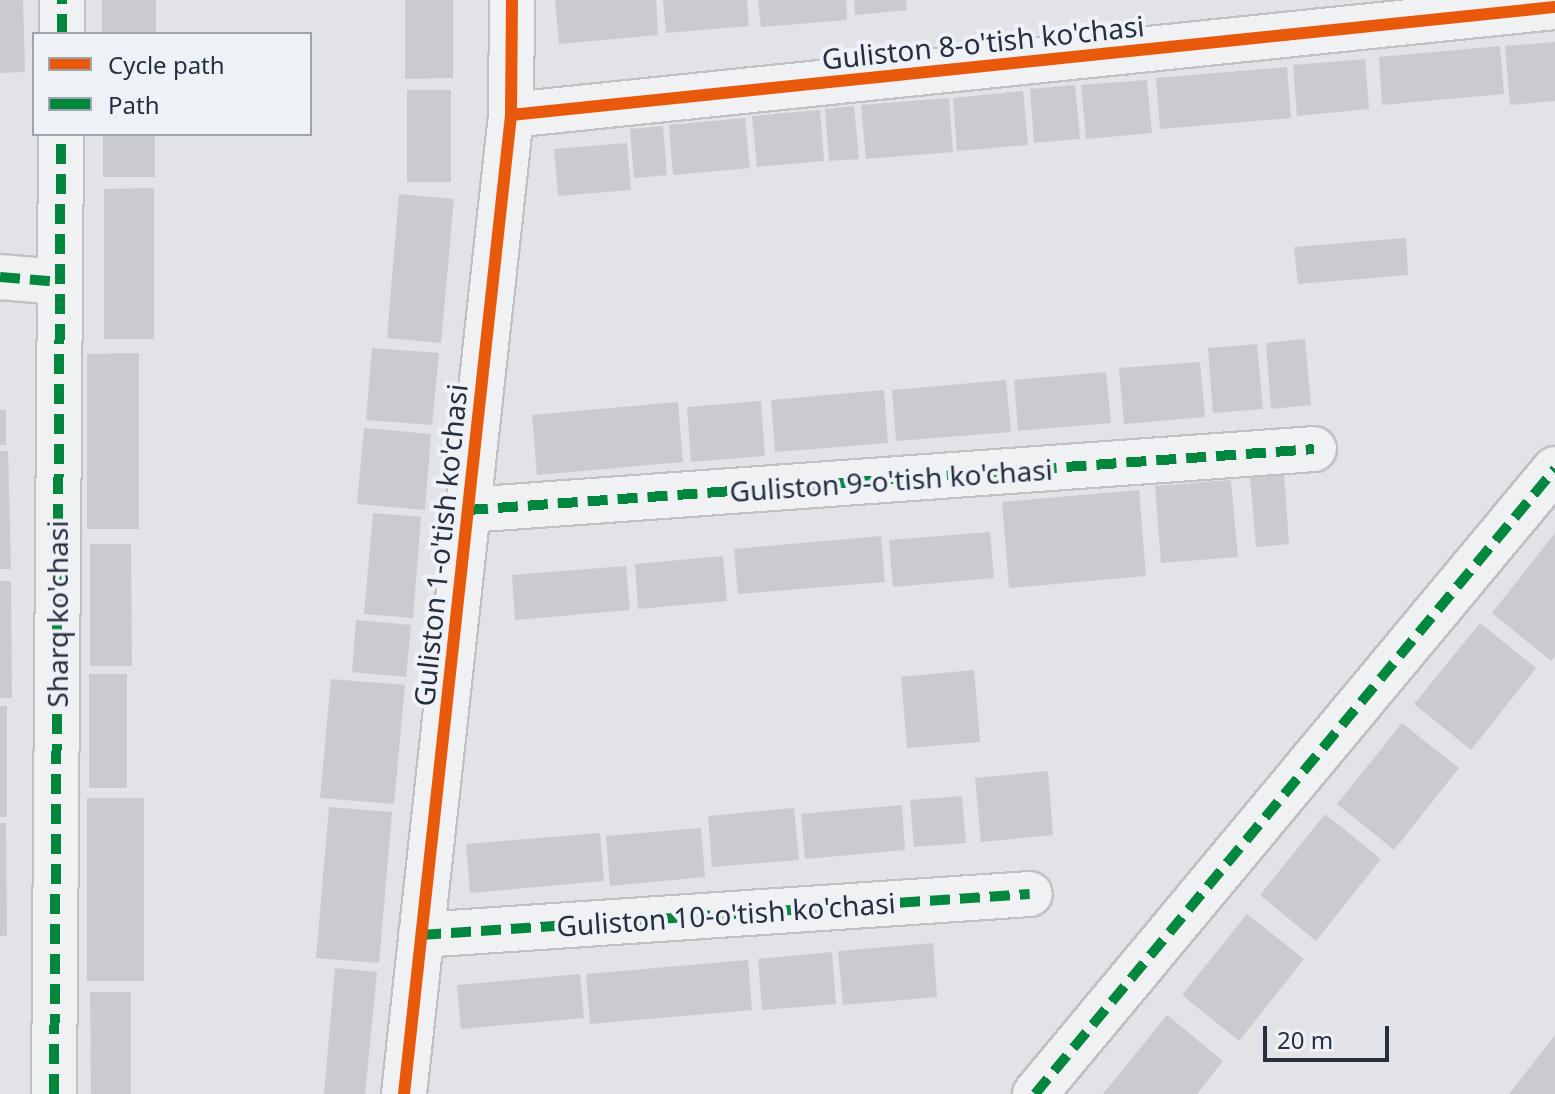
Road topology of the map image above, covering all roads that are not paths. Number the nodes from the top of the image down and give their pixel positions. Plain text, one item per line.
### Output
1 (62, 0) edge
2 (512, 0) edge
3 (1555, 7) edge
4 (62, 32) edge
5 (511, 115) junction
6 (61, 136) edge
7 (0, 277) edge
8 (60, 282) junction
9 (1314, 449) dead end
10 (1555, 469) edge
11 (468, 510) junction
12 (1030, 894) dead end
13 (421, 935) junction
14 (54, 1094) edge
15 (404, 1094) edge
16 (1035, 1094) edge

1 - 4 street
2 - 5 street, Guliston 1-o'tish ko'chasi
3 - 5 street, Guliston 8-o'tish ko'chasi
5 - 11 street, Guliston 1-o'tish ko'chasi
6 - 8 street, Sharq ko'chasi
7 - 8 street
8 - 14 street, Sharq ko'chasi
9 - 11 street, Guliston 9-o'tish ko'chasi
10 - 16 street
11 - 13 street, Guliston 1-o'tish ko'chasi
12 - 13 street, Guliston 10-o'tish ko'chasi
13 - 15 street, Guliston 1-o'tish ko'chasi

